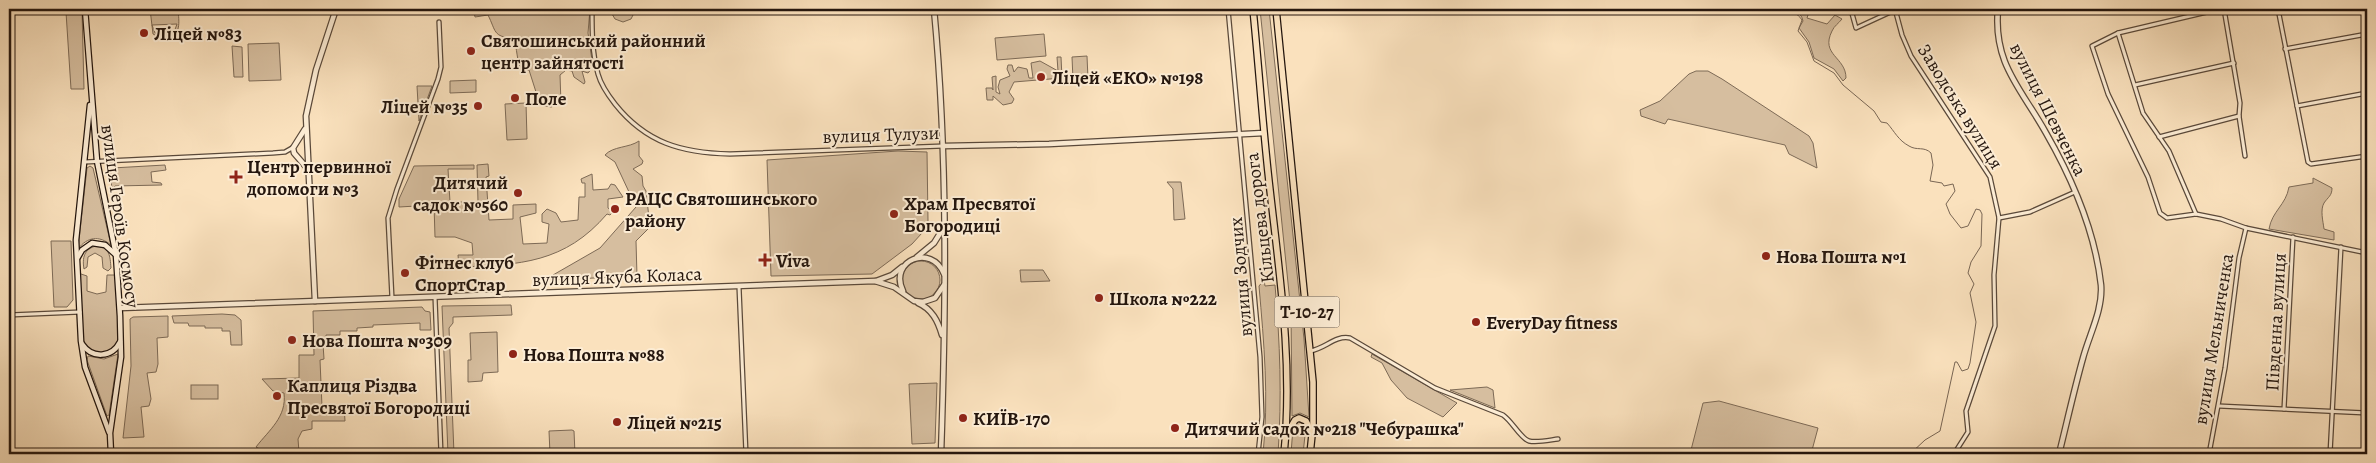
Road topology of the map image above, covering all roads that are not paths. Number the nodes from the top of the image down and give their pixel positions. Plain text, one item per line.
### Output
1 (85, 9) edge
2 (336, 9) edge
3 (592, 9) edge
4 (934, 9) edge
5 (1228, 9) edge
6 (1253, 9) edge
7 (1276, 9) edge
8 (1835, 9) edge
9 (1853, 9) edge
10 (1895, 9) edge
11 (1998, 9) edge
12 (2220, 9) edge
13 (2224, 9) edge
14 (2278, 9) edge
15 (439, 22) dead end
16 (2118, 33) junction
17 (2367, 34) edge
18 (2285, 49) junction
19 (2234, 63) junction
20 (2135, 85) junction
21 (91, 92) junction
22 (2367, 93) edge
23 (2296, 106) junction
24 (2239, 116) junction
25 (305, 128) junction
26 (1264, 133) junction
27 (1240, 135) junction
28 (2159, 137) junction
29 (296, 144) junction
30 (307, 144) junction
31 (944, 146) junction
32 (307, 154) junction
33 (298, 156) junction
34 (2245, 156) dead end
35 (2367, 156) edge
36 (85, 162) junction
37 (97, 162) junction
38 (307, 168) junction
39 (2075, 192) junction
40 (2196, 214) junction
41 (2000, 218) junction
42 (944, 227) junction
43 (2246, 228) junction
44 (2293, 237) junction
45 (2341, 247) junction
46 (2367, 253) edge
47 (116, 255) junction
48 (916, 258) junction
49 (77, 262) junction
50 (903, 266) junction
51 (944, 275) junction
52 (875, 281) junction
53 (944, 284) junction
54 (739, 287) junction
55 (905, 294) junction
56 (435, 297) junction
57 (392, 298) junction
58 (314, 301) junction
59 (914, 301) junction
60 (120, 308) junction
61 (80, 312) junction
62 (9, 315) edge
63 (121, 338) junction
64 (943, 339) junction
65 (81, 341) junction
66 (1310, 351) junction
67 (2219, 406) junction
68 (2284, 409) junction
69 (2332, 411) junction
70 (2367, 413) edge
71 (110, 433) junction
72 (1286, 435) junction
73 (1312, 438) junction
74 (1558, 439) dead end
75 (111, 454) edge
76 (441, 454) edge
77 (746, 454) edge
78 (941, 454) edge
79 (1258, 454) edge
80 (1284, 454) edge
81 (1310, 454) edge
82 (1954, 454) edge
83 (2059, 454) edge
84 (2209, 454) edge
85 (2226, 454) edge
86 (2330, 454) edge

1 - 21 street, вулиця Героїв Космосу
2 - 25 street
3 - 31 street, вулиця Тулузи
4 - 31 street
5 - 27 street, вулиця Зодчих
6 - 26 highway, Кільцева дорога / Т-10-27
7 - 66 highway, Т-10-27
8 - 9 street, Заводська вулиця
9 - 10 street, Заводська вулиця
10 - 41 street, Заводська вулиця
11 - 39 street, вулиця Шевченка
12 - 16 street
13 - 19 street
14 - 18 street
15 - 57 street
16 - 20 street
16 - 40 street
17 - 18 street
18 - 23 street
19 - 20 street
19 - 24 street
20 - 28 street
21 - 36 street, вулиця Героїв Космосу
21 - 37 street, вулиця Героїв Космосу
22 - 23 street
23 - 35 street
24 - 28 street
24 - 34 street
25 - 29 street
25 - 30 street
26 - 27 street, вулиця Тулузи
26 - 72 highway, Кільцева дорога / Т-10-27
27 - 31 street, вулиця Тулузи
27 - 79 street, вулиця Зодчих
28 - 40 street
29 - 30 street
29 - 33 street
29 - 37 street
30 - 32 street
31 - 42 street
32 - 33 street
32 - 38 street
33 - 38 street
36 - 37 street
36 - 49 street, вулиця Героїв Космосу
37 - 47 street, вулиця Героїв Космосу
38 - 58 street
39 - 41 street
39 - 83 street, вулиця Шевченка
40 - 43 street
41 - 82 street, Заводська вулиця
42 - 48 street
42 - 51 street
43 - 44 street
43 - 67 street, вулиця Мельниченка
44 - 45 street
44 - 68 street, Південна вулиця
45 - 46 street
45 - 69 street
47 - 49 street
47 - 60 street, вулиця Героїв Космосу
48 - 50 street
48 - 51 street
49 - 61 street, вулиця Героїв Космосу
50 - 52 street, вулиця Якуба Коласа
50 - 55 street
51 - 53 street
52 - 54 street, вулиця Якуба Коласа
52 - 55 street, вулиця Якуба Коласа
53 - 59 street
53 - 64 street
54 - 56 street, вулиця Якуба Коласа
54 - 77 street
55 - 59 street
56 - 57 street, вулиця Якуба Коласа
56 - 76 street
57 - 58 street, вулиця Якуба Коласа
58 - 60 street, вулиця Якуба Коласа
59 - 64 street
60 - 63 street, вулиця Героїв Космосу
61 - 62 street
61 - 65 street, вулиця Героїв Космосу
63 - 65 street
63 - 71 street, вулиця Героїв Космосу
64 - 78 street
65 - 71 street, вулиця Героїв Космосу
66 - 73 highway, Т-10-27
66 - 74 street
67 - 68 street
67 - 84 street, вулиця Мельниченка
68 - 69 street
69 - 70 street
69 - 86 street
71 - 75 street, вулиця Героїв Космосу
72 - 73 highway
72 - 80 highway, Кільцева дорога / Т-10-27
73 - 81 highway, Т-10-27
84 - 85 street

